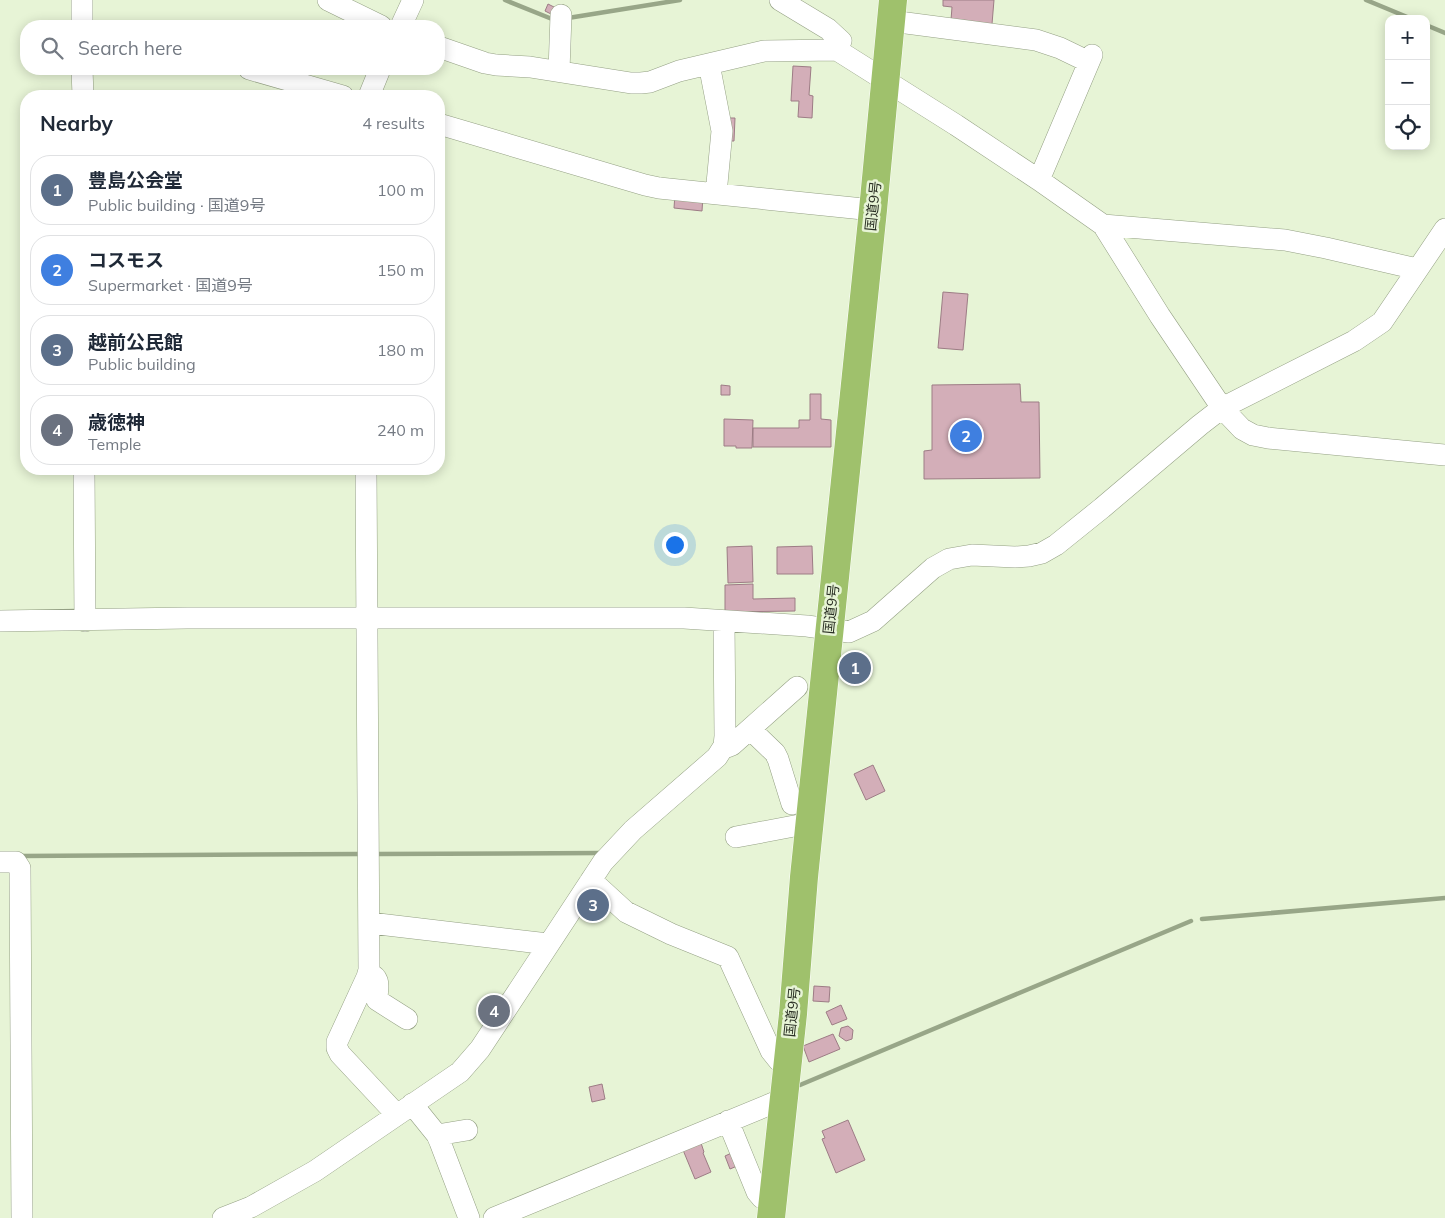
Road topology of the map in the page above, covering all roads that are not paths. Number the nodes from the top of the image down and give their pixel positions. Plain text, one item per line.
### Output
1 (82, 0) edge
2 (328, 0) edge
3 (412, 0) edge
4 (780, 0) edge
5 (892, 11) edge
6 (561, 15) dead end
7 (82, 20) edge
8 (369, 20) edge
9 (404, 20) edge
10 (445, 49) edge
11 (837, 50) junction
12 (709, 64) junction
13 (559, 71) junction
14 (82, 75) edge
15 (270, 75) edge
16 (378, 75) edge
17 (885, 80) junction
18 (83, 90) edge
19 (322, 90) edge
20 (371, 90) edge
21 (445, 126) edge
22 (1039, 180) junction
23 (716, 194) junction
24 (873, 210) junction
25 (1103, 225) junction
26 (1445, 228) edge
27 (1417, 269) junction
28 (1222, 408) junction
29 (1445, 455) edge
30 (84, 475) edge
31 (366, 475) edge
32 (367, 619) junction
33 (85, 621) junction
34 (724, 621) junction
35 (0, 622) edge
36 (829, 630) junction
37 (797, 687) dead end
38 (750, 729) junction
39 (724, 746) junction
40 (801, 813) junction
41 (736, 837) dead end
42 (0, 862) edge
43 (591, 880) junction
44 (370, 923) junction
45 (548, 944) junction
46 (368, 973) junction
47 (407, 1019) dead end
48 (787, 1063) junction
49 (783, 1099) junction
50 (404, 1110) junction
51 (728, 1122) junction
52 (467, 1130) dead end
53 (437, 1135) junction
54 (772, 1209) edge
55 (22, 1218) edge
56 (223, 1218) edge
57 (470, 1218) edge
58 (494, 1218) edge

1 - 7 street
2 - 8 street
3 - 9 street
4 - 11 street
5 - 17 highway, 国道9号
5 - 22 street
6 - 13 street
10 - 13 street
11 - 12 street
11 - 17 street
12 - 13 street
12 - 23 street
14 - 18 street
15 - 19 street
16 - 20 street
17 - 22 street
17 - 24 highway, 国道9号
21 - 23 street
22 - 25 street
23 - 24 street
24 - 36 highway, 国道9号
25 - 27 street
25 - 28 street
26 - 27 street
27 - 28 street
28 - 29 street
28 - 36 street
30 - 33 street
31 - 32 street
32 - 33 street
32 - 34 street
32 - 44 street
33 - 35 street
34 - 36 street
34 - 39 street
36 - 40 highway, 国道9号
37 - 38 street
38 - 39 street
38 - 40 street
39 - 43 street
40 - 41 street
40 - 48 highway, 国道9号
42 - 55 street
43 - 45 street
43 - 48 street
44 - 45 street
44 - 46 street
45 - 50 street
46 - 47 street
46 - 50 street
48 - 49 highway, 国道9号
49 - 51 street
49 - 54 highway, 国道9号
50 - 53 street
50 - 56 street
51 - 54 street
51 - 58 street
52 - 53 street
53 - 57 street

